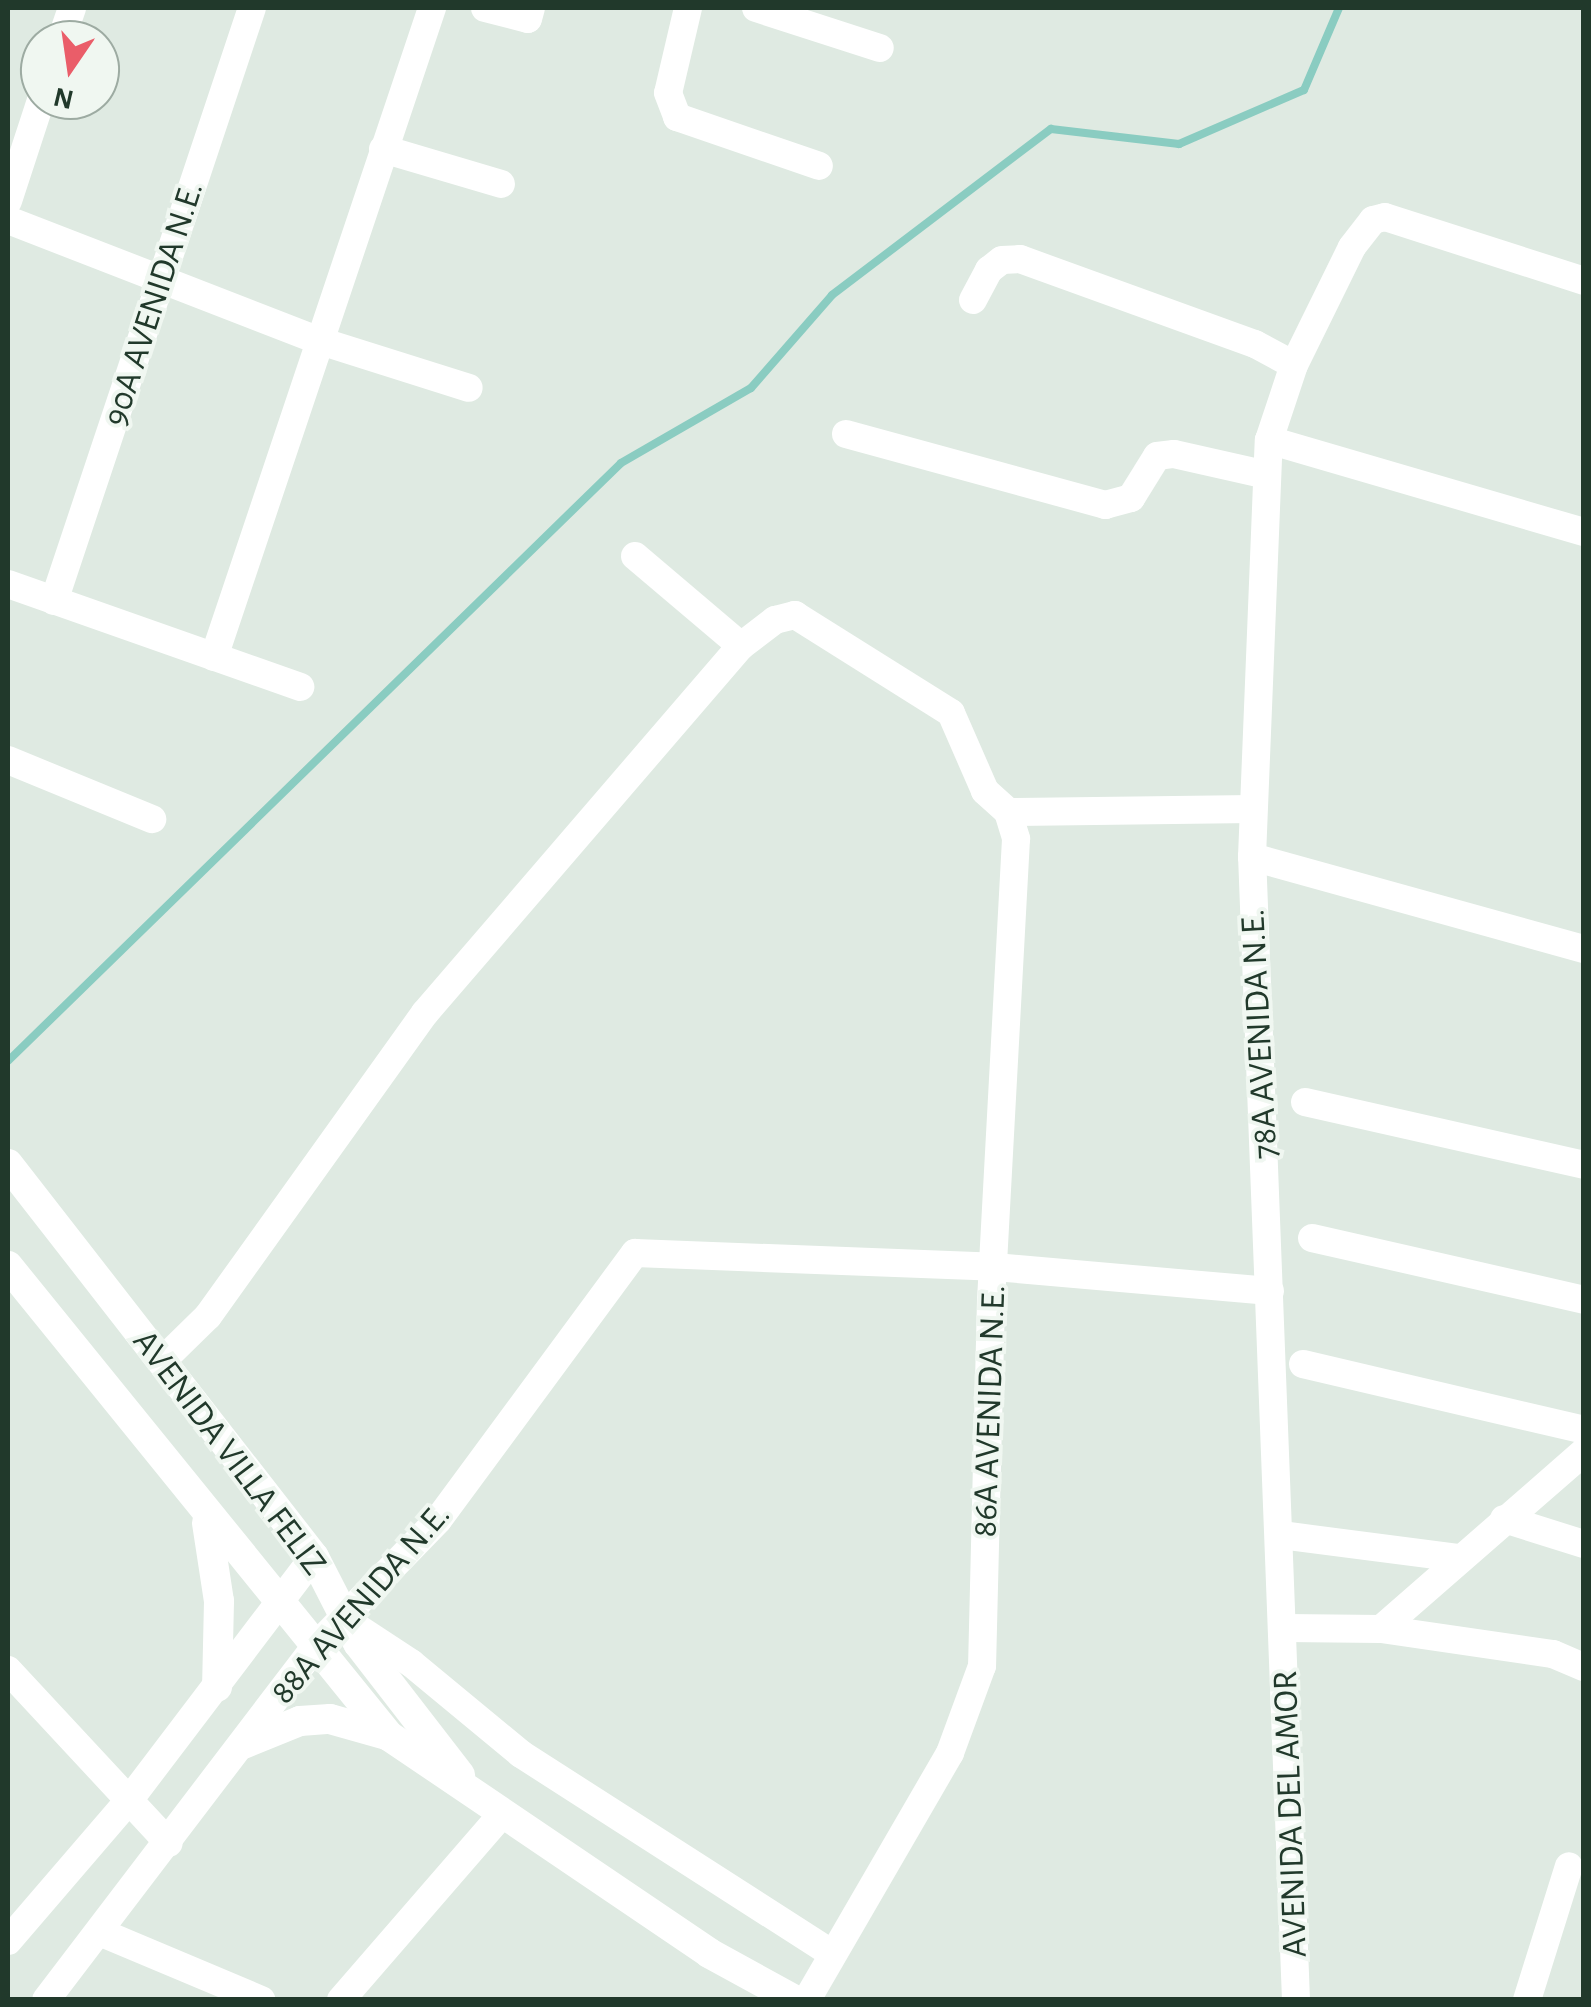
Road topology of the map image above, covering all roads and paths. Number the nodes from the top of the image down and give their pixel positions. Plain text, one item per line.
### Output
1 (252, 8) edge
2 (432, 8) edge
3 (484, 8) edge
4 (531, 8) edge
5 (688, 8) edge
6 (756, 8) edge
7 (880, 48) dead end
8 (34, 120) edge
9 (383, 148) junction
10 (819, 166) dead end
11 (501, 184) dead end
12 (8, 201) edge
13 (8, 220) edge
14 (164, 280) junction
15 (1584, 281) edge
16 (973, 300) dead end
17 (317, 340) junction
18 (1294, 364) junction
19 (469, 388) dead end
20 (846, 434) dead end
21 (1269, 440) junction
22 (1263, 474) junction
23 (1581, 522) edge
24 (635, 556) dead end
25 (8, 584) edge
26 (54, 601) junction
27 (741, 646) junction
28 (214, 657) junction
29 (300, 687) dead end
30 (8, 760) edge
31 (1254, 809) junction
32 (1008, 812) junction
33 (152, 819) dead end
34 (1252, 857) junction
35 (1584, 950) edge
36 (1305, 1102) dead end
37 (8, 1164) edge
38 (1584, 1165) edge
39 (1312, 1238) dead end
40 (8, 1266) edge
41 (995, 1267) junction
42 (1270, 1291) junction
43 (1584, 1300) edge
44 (162, 1361) junction
45 (1303, 1364) dead end
46 (1583, 1448) edge
47 (206, 1516) junction
48 (1504, 1519) junction
49 (1281, 1535) junction
50 (1584, 1544) edge
51 (314, 1556) junction
52 (1458, 1558) junction
53 (280, 1607) junction
54 (347, 1621) junction
55 (1286, 1628) junction
56 (1381, 1629) junction
57 (314, 1648) junction
58 (1584, 1667) edge
59 (8, 1670) edge
60 (217, 1688) junction
61 (389, 1736) junction
62 (243, 1744) junction
63 (130, 1799) junction
64 (489, 1806) junction
65 (169, 1843) junction
66 (1568, 1866) dead end
67 (102, 1934) junction
68 (8, 1941) edge
69 (831, 1953) junction
70 (46, 2000) edge
71 (261, 2000) edge
72 (340, 2000) edge
73 (794, 2000) edge
74 (808, 2000) edge
75 (1296, 2000) edge
76 (1528, 2000) edge

1 - 14 street, 90A AVENIDA N.E.
2 - 9 street
3 - 4 street
5 - 10 street
6 - 7 street
8 - 12 street
9 - 11 street
9 - 17 street
13 - 14 street
14 - 17 street
14 - 26 street, 90A AVENIDA N.E.
15 - 18 street, 78A AVENIDA N.E.
16 - 18 street
17 - 19 street
17 - 28 street
18 - 21 street, 78A AVENIDA N.E.
20 - 22 street
21 - 22 street, 78A AVENIDA N.E.
21 - 23 street
22 - 31 street, 78A AVENIDA N.E.
24 - 27 street
25 - 26 street
26 - 28 street
27 - 32 street
27 - 44 street
28 - 29 street
30 - 33 street
31 - 32 street
31 - 34 street, 78A AVENIDA N.E.
32 - 41 street, 86A AVENIDA N.E.
34 - 35 street
34 - 42 street, 78A AVENIDA N.E.
36 - 38 street
37 - 44 street, AVENIDA VILLA FELIZ
39 - 43 street
40 - 47 street, AVENIDA VILLA FELIZ
41 - 42 street
41 - 54 street, 88A AVENIDA N.E.
41 - 69 street, 86A AVENIDA N.E.
42 - 49 street, 78A AVENIDA N.E.
44 - 51 street, AVENIDA VILLA FELIZ
45 - 46 street
46 - 48 street
47 - 53 street, AVENIDA VILLA FELIZ
47 - 60 street
48 - 50 street
48 - 52 street
49 - 52 street
49 - 55 street, 78A AVENIDA N.E.
51 - 53 street, 88A AVENIDA N.E.
51 - 54 street, AVENIDA VILLA FELIZ
52 - 56 street
53 - 57 street, AVENIDA VILLA FELIZ
53 - 60 street, 88A AVENIDA N.E.
54 - 57 street, 88A AVENIDA N.E.
54 - 64 street, AVENIDA VILLA FELIZ
54 - 69 street
55 - 56 street
55 - 75 street, AVENIDA DEL AMOR
56 - 58 street
57 - 61 street, AVENIDA VILLA FELIZ
57 - 62 street, 88A AVENIDA N.E.
59 - 63 street
60 - 63 street, 88A AVENIDA N.E.
61 - 62 street
61 - 64 street, AVENIDA VILLA FELIZ
62 - 65 street, 88A AVENIDA N.E.
63 - 65 street
63 - 68 street, 88A AVENIDA N.E.
64 - 72 street
64 - 73 street, AVENIDA VILLA FELIZ
65 - 67 street, 88A AVENIDA N.E.
66 - 76 street
67 - 70 street, 88A AVENIDA N.E.
67 - 71 street
69 - 74 street, 86A AVENIDA N.E.

